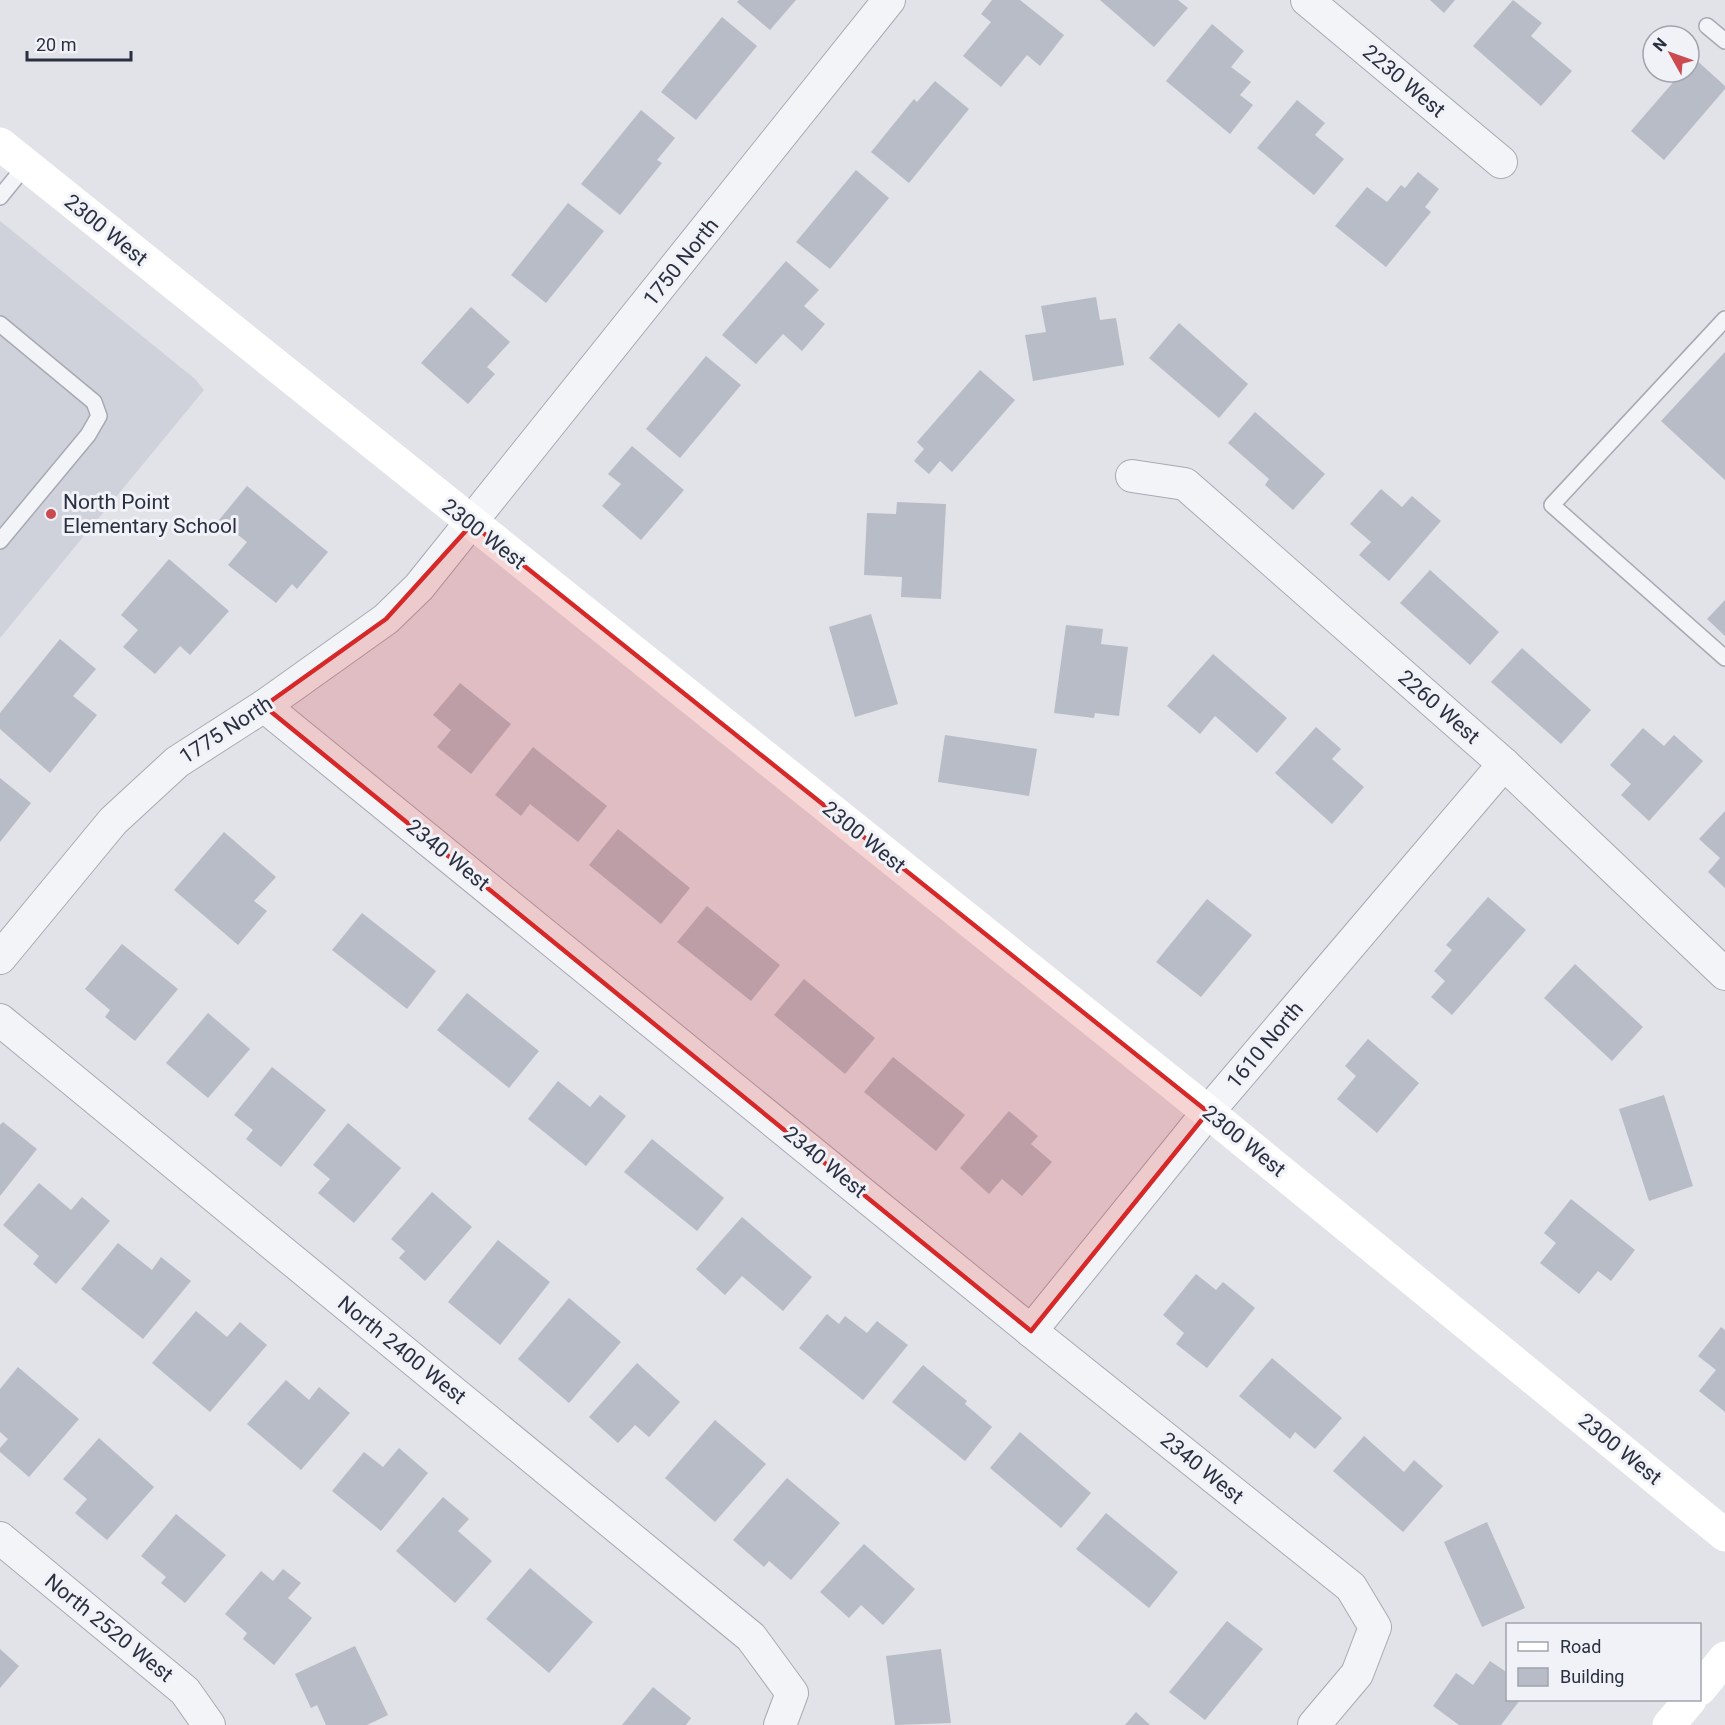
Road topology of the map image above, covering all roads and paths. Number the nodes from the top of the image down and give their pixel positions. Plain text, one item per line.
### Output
1 (890, 0) edge
2 (1307, 0) edge
3 (1707, 26) dead end
4 (1725, 41) edge
5 (0, 144) edge
6 (1501, 162) dead end
7 (26, 165) junction
8 (0, 197) edge
9 (1725, 319) edge
10 (0, 324) edge
11 (1132, 476) dead end
12 (472, 524) junction
13 (0, 541) edge
14 (1725, 658) edge
15 (264, 706) junction
16 (1503, 764) junction
17 (0, 958) edge
18 (1725, 974) edge
19 (0, 1020) edge
20 (1208, 1112) junction
21 (1031, 1331) junction
22 (1725, 1535) edge
23 (0, 1538) edge
24 (1725, 1658) edge
25 (1701, 1688) edge
26 (1689, 1701) edge
27 (209, 1725) edge
28 (780, 1725) edge
29 (1314, 1725) edge
30 (1669, 1725) edge

1 - 12 street, 1750 North
2 - 6 street, 2230 West
3 - 4 lane
5 - 7 main road, 2300 West
7 - 8 lane
7 - 12 main road, 2300 West
9 - 14 lane
10 - 13 lane
11 - 16 street, 2260 West
12 - 15 street, 1775 North
12 - 20 main road, 2300 West
15 - 17 street, 1775 North
15 - 21 street, 2340 West
16 - 18 street, 2260 West
16 - 20 street, 1610 North
19 - 28 street, North 2400 West
20 - 21 street, 1610 North
20 - 22 main road, 2300 West
21 - 29 street, 2340 West
23 - 27 street, North 2520 West
24 - 25 main road
26 - 30 main road

